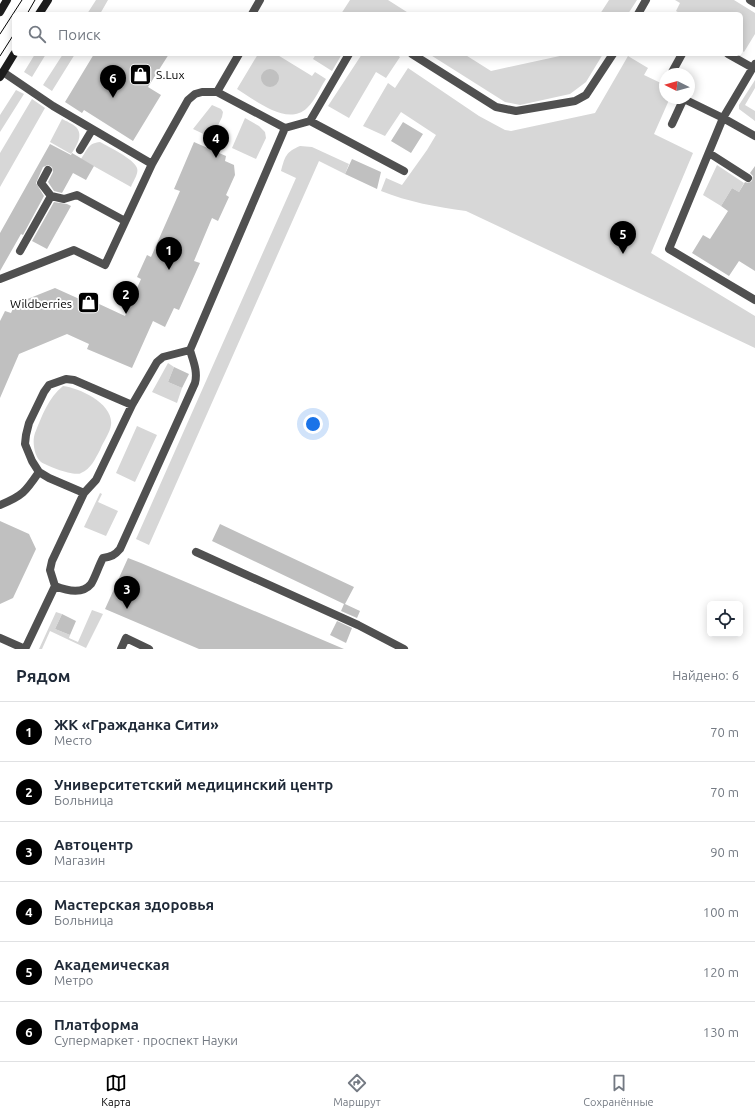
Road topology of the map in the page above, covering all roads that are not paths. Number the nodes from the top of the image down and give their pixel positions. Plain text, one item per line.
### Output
1 (7, 0) edge
2 (48, 0) edge
3 (260, 0) edge
4 (646, 0) edge
5 (750, 0) edge
6 (755, 3) edge
7 (0, 12) edge
8 (40, 12) edge
9 (253, 12) edge
10 (639, 12) edge
11 (13, 56) edge
12 (238, 56) edge
13 (348, 56) edge
14 (415, 56) edge
15 (612, 56) edge
16 (681, 56) edge
17 (732, 56) edge
18 (754, 66) edge
19 (674, 68) edge
20 (2, 74) edge
21 (217, 92) junction
22 (681, 104) edge
23 (695, 104) edge
24 (723, 118) junction
25 (310, 121) junction
26 (672, 124) dead end
27 (286, 128) junction
28 (92, 130) junction
29 (755, 136) edge
30 (80, 150) dead end
31 (709, 153) junction
32 (152, 164) junction
33 (48, 170) dead end
34 (404, 171) dead end
35 (748, 178) dead end
36 (51, 196) junction
37 (126, 221) junction
38 (20, 251) dead end
39 (0, 278) edge
40 (755, 300) edge
41 (190, 350) junction
42 (132, 405) junction
43 (39, 472) junction
44 (84, 493) junction
45 (0, 505) edge
46 (196, 552) dead end
47 (55, 586) junction
48 (0, 638) edge
49 (121, 649) edge
50 (149, 649) edge
51 (404, 649) edge

1 - 7 main road
2 - 8 main road
3 - 9 lane
4 - 10 lane
5 - 6 lane
11 - 20 main road
12 - 21 lane
13 - 25 lane
14 - 15 lane
16 - 19 lane
17 - 18 lane
18 - 24 lane
20 - 28 lane
21 - 27 lane
21 - 32 lane
22 - 26 lane
23 - 24 lane
24 - 29 lane
24 - 31 lane
25 - 27 lane
25 - 34 lane
27 - 41 lane
28 - 30 lane
28 - 32 lane
31 - 35 lane
31 - 40 lane
32 - 37 lane
33 - 36 lane
36 - 37 lane
36 - 38 lane
37 - 39 lane
41 - 42 lane
41 - 47 lane
42 - 43 lane
42 - 44 lane
43 - 44 lane
43 - 45 lane
44 - 47 lane
46 - 51 lane
47 - 48 lane
49 - 50 lane

